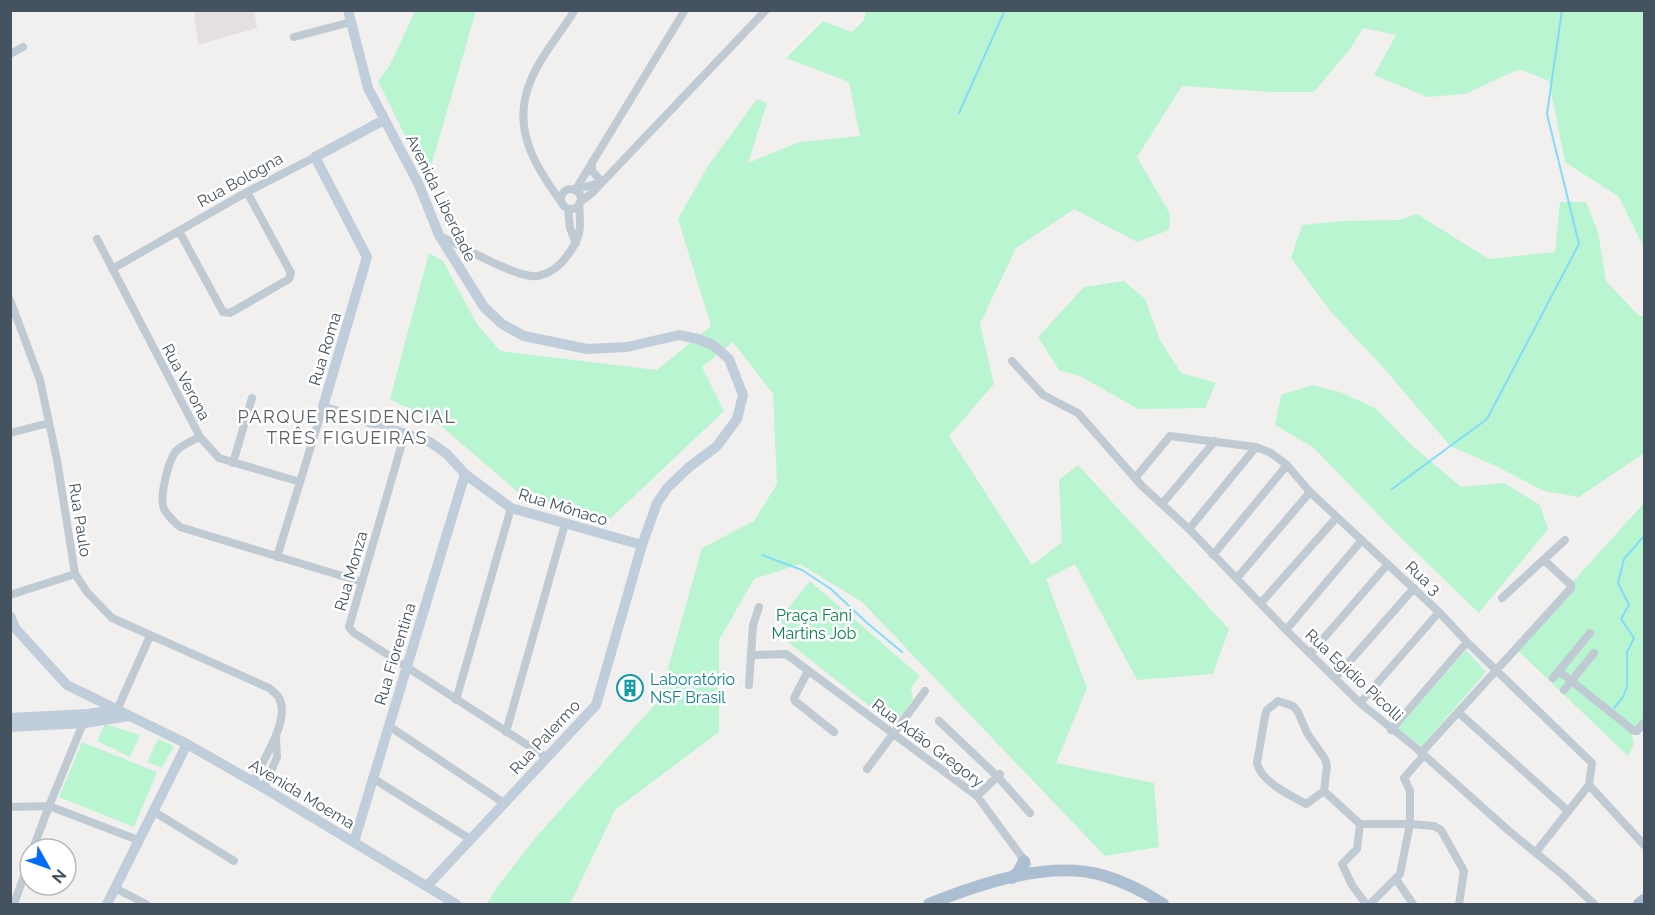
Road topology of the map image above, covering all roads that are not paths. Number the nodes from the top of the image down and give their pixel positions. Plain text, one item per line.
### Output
1 (575, 10) edge
2 (686, 10) edge
3 (766, 10) edge
4 (349, 16) edge
5 (294, 37) dead end
6 (23, 47) dead end
7 (10, 54) edge
8 (384, 120) junction
9 (315, 157) junction
10 (592, 162) junction
11 (546, 182) junction
12 (600, 182) junction
13 (574, 190) junction
14 (247, 192) junction
15 (564, 193) junction
16 (579, 203) junction
17 (565, 206) junction
18 (179, 231) junction
19 (439, 236) junction
20 (97, 239) dead end
21 (576, 243) junction
22 (111, 269) junction
23 (10, 300) edge
24 (1012, 361) dead end
25 (252, 398) dead end
26 (323, 407) junction
27 (50, 423) junction
28 (10, 433) edge
29 (405, 433) junction
30 (200, 436) junction
31 (1215, 441) junction
32 (1256, 447) junction
33 (233, 463) junction
34 (1287, 465) junction
35 (465, 474) junction
36 (1136, 477) junction
37 (300, 482) junction
38 (1310, 492) junction
39 (1162, 504) junction
40 (511, 508) junction
41 (1337, 517) junction
42 (565, 524) junction
43 (1189, 528) junction
44 (1362, 540) junction
45 (1565, 540) dead end
46 (642, 545) junction
47 (1213, 555) junction
48 (277, 557) junction
49 (1544, 560) junction
50 (1388, 564) junction
51 (75, 574) junction
52 (1236, 578) junction
53 (362, 582) junction
54 (1414, 588) junction
55 (10, 595) edge
56 (1502, 598) dead end
57 (1261, 603) junction
58 (759, 607) dead end
59 (1439, 612) junction
60 (10, 616) edge
61 (1286, 630) junction
62 (1590, 633) dead end
63 (150, 636) junction
64 (1467, 642) junction
65 (1594, 653) dead end
66 (1310, 654) junction
67 (752, 656) junction
68 (406, 668) junction
69 (808, 670) junction
70 (1559, 670) junction
71 (1496, 671) junction
72 (1335, 678) junction
73 (1553, 678) dead end
74 (1571, 681) junction
75 (749, 685) dead end
76 (1564, 690) dead end
77 (925, 691) dead end
78 (456, 700) junction
79 (1360, 704) junction
80 (117, 710) junction
81 (1458, 712) junction
82 (129, 716) junction
83 (10, 718) edge
84 (85, 718) junction
85 (939, 721) dead end
86 (1644, 723) edge
87 (389, 726) junction
88 (10, 727) edge
89 (1391, 730) junction
90 (506, 732) junction
91 (834, 732) dead end
92 (895, 734) junction
93 (276, 738) junction
94 (187, 744) junction
95 (1423, 754) junction
96 (546, 758) junction
97 (867, 769) dead end
98 (999, 775) junction
99 (374, 779) junction
100 (253, 782) junction
101 (1589, 785) junction
102 (264, 788) junction
103 (1324, 791) junction
104 (977, 795) junction
105 (504, 803) junction
106 (49, 806) junction
107 (10, 807) edge
108 (153, 811) junction
109 (1568, 811) junction
110 (1030, 813) dead end
111 (1360, 824) junction
112 (1410, 824) junction
113 (37, 837) edge
114 (470, 839) junction
115 (138, 840) junction
116 (354, 842) junction
117 (1644, 844) edge
118 (1536, 852) junction
119 (234, 861) dead end
120 (1024, 861) junction
121 (1033, 873) junction
122 (1012, 878) junction
123 (1396, 879) junction
124 (427, 886) junction
125 (115, 888) junction
126 (1644, 900) edge
127 (107, 904) edge
128 (146, 904) edge
129 (456, 904) edge
130 (928, 904) edge
131 (1163, 904) edge
132 (1368, 904) edge
133 (1413, 904) edge
134 (1459, 904) edge
135 (1594, 904) edge
136 (1639, 904) edge

1 - 11 street
2 - 10 street
3 - 12 street
4 - 5 street
4 - 8 main road, Avenida Liberdade
6 - 7 street
8 - 9 main road, Rua Bologna
8 - 19 main road, Avenida Liberdade
9 - 14 street, Rua Bologna
9 - 26 main road, Rua Roma
10 - 12 street
10 - 13 street
11 - 15 street
11 - 17 street
12 - 13 street
12 - 16 street
13 - 15 street
13 - 16 street
14 - 18 street, Rua Bologna
14 - 18 street
15 - 17 street
16 - 17 street
16 - 21 street
17 - 21 street
18 - 22 street, Rua Bologna
19 - 21 street
19 - 46 main road, Avenida Liberdade
20 - 22 street, Rua Verona
22 - 30 street, Rua Verona
23 - 27 street, Rua Paulo
24 - 36 street, Rua Egidio Picolli
25 - 33 street
26 - 29 main road, Rua Mônaco
26 - 37 street, Rua Roma
27 - 28 street
27 - 51 street, Rua Paulo
29 - 35 main road, Rua Mônaco
29 - 53 street, Rua Monza
30 - 33 street, Rua Verona
30 - 48 street
31 - 32 street, Rua 3
31 - 36 street, Rua 3
31 - 39 street
32 - 34 street, Rua 3
32 - 43 street
33 - 37 street, Rua Verona
34 - 38 street, Rua 3
34 - 47 street
35 - 40 main road, Rua Mônaco
35 - 68 main road, Rua Fiorentina
36 - 39 street, Rua Egidio Picolli
37 - 48 street, Rua Roma
38 - 41 street, Rua 3
38 - 52 street
39 - 43 street, Rua Egidio Picolli
40 - 42 main road, Rua Mônaco
40 - 78 street
41 - 44 street, Rua 3
41 - 57 street
42 - 46 main road, Rua Mônaco
42 - 90 street
43 - 47 street, Rua Egidio Picolli
44 - 50 street, Rua 3
44 - 61 street
45 - 49 street
46 - 96 main road, Rua Palermo
47 - 52 street, Rua Egidio Picolli
48 - 53 street
49 - 56 street
49 - 71 street
50 - 54 street, Rua 3
50 - 66 street
51 - 55 street
51 - 63 street, Rua Paulo
52 - 57 street, Rua Egidio Picolli
53 - 68 street, Rua Monza
54 - 59 street, Rua 3
54 - 72 street
57 - 61 street, Rua Egidio Picolli
58 - 67 street
59 - 64 street, Rua 3
59 - 79 street
60 - 80 main road, Avenida Moema
61 - 66 street, Rua Egidio Picolli
62 - 70 street
63 - 80 street
63 - 93 street, Rua Paulo
64 - 71 street, Rua 3
64 - 89 street
65 - 74 street
66 - 72 street, Rua Egidio Picolli
67 - 69 street, Rua Adão Gregory
67 - 75 street
68 - 78 street, Rua Monza
68 - 87 main road, Rua Fiorentina
69 - 91 street
69 - 92 street, Rua Adão Gregory
70 - 73 street
70 - 74 street
71 - 81 street
71 - 101 street, Rua 3
72 - 79 street, Rua Egidio Picolli
74 - 76 street
74 - 86 street
77 - 92 street
78 - 90 street, Rua Monza
79 - 89 street, Rua Egidio Picolli
80 - 82 main road, Avenida Moema
80 - 84 main road
81 - 95 street
81 - 109 street
82 - 84 main road
82 - 94 main road, Avenida Moema
83 - 84 main road
84 - 88 main road
84 - 106 street
85 - 98 street
87 - 99 main road, Rua Fiorentina
87 - 105 street
89 - 95 street, Rua Egidio Picolli
90 - 96 street, Rua Monza
92 - 97 street
92 - 104 street, Rua Adão Gregory
93 - 100 street, Rua Paulo
93 - 102 street, Rua Paulo
94 - 100 main road, Avenida Moema
94 - 108 main road
95 - 112 street
95 - 118 street, Rua Egidio Picolli
96 - 105 main road, Rua Palermo
98 - 104 street
98 - 110 street
99 - 114 street
99 - 116 main road, Rua Fiorentina
100 - 102 main road, Avenida Moema
101 - 109 street
101 - 117 street
102 - 116 main road, Avenida Moema
103 - 103 street
103 - 111 street
104 - 120 street, Rua Adão Gregory
105 - 114 main road, Rua Palermo
106 - 107 street
106 - 113 street
106 - 115 street
108 - 115 main road
108 - 119 street
109 - 118 street
111 - 112 street
111 - 132 street
112 - 123 street
112 - 134 street
114 - 124 main road, Rua Palermo
115 - 125 main road
116 - 124 main road, Avenida Moema
118 - 135 street, Rua Egidio Picolli
120 - 121 street, Rua Adão Gregory
120 - 122 main road
121 - 122 main road
121 - 131 main road
122 - 130 main road
123 - 132 street
123 - 133 street
124 - 129 main road, Avenida Moema
125 - 127 main road
125 - 128 street
126 - 136 main road

